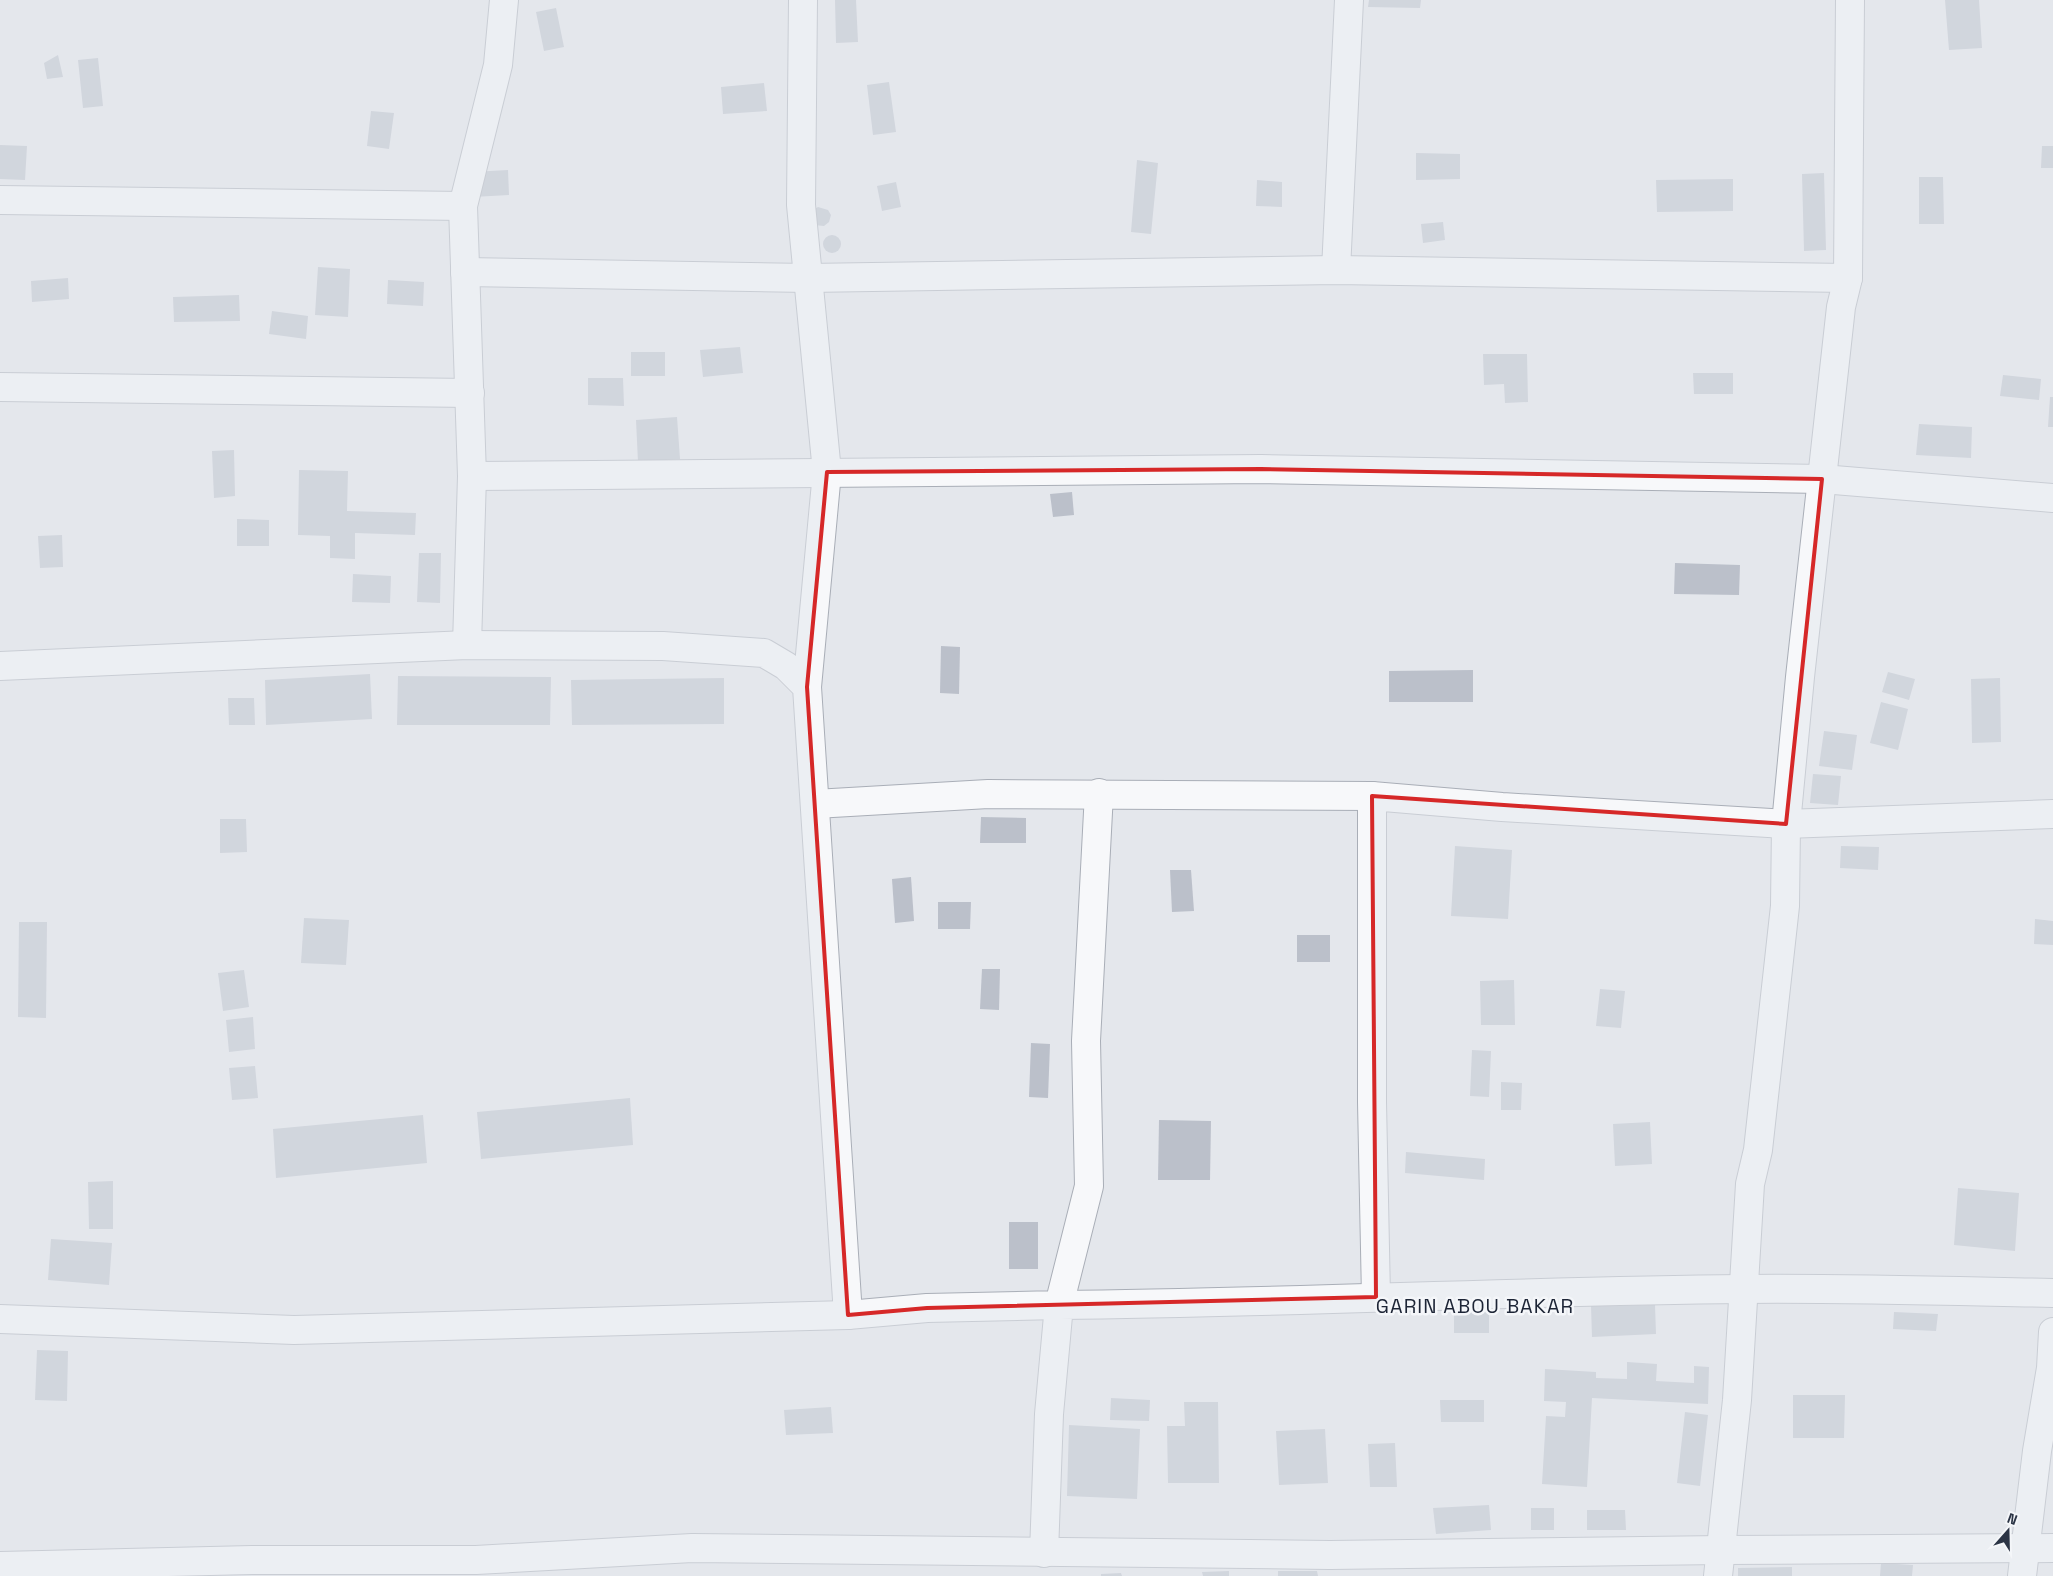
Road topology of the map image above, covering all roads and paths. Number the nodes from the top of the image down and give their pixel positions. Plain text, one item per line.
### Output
1 (504, 0) edge
2 (803, 0) edge
3 (1349, 0) edge
4 (1850, 0) edge
5 (0, 200) edge
6 (463, 206) junction
7 (1336, 270) junction
8 (465, 272) junction
9 (808, 278) junction
10 (1848, 278) junction
11 (0, 387) edge
12 (470, 393) junction
13 (827, 472) junction
14 (472, 476) junction
15 (1822, 479) junction
16 (2053, 498) edge
17 (467, 645) junction
18 (0, 666) edge
19 (807, 687) junction
20 (1099, 793) junction
21 (1372, 796) junction
22 (815, 804) junction
23 (2053, 814) edge
24 (1786, 824) junction
25 (1745, 1289) junction
26 (2053, 1293) edge
27 (1376, 1297) junction
28 (1059, 1305) junction
29 (848, 1315) junction
30 (0, 1319) edge
31 (2053, 1332) edge
32 (2053, 1548) edge
33 (2025, 1549) junction
34 (1044, 1553) junction
35 (1720, 1563) edge
36 (0, 1566) edge
37 (1331, 1566) edge
38 (2022, 1576) edge

1 - 6 street
2 - 9 street
3 - 7 street
4 - 10 street
5 - 6 street
6 - 8 street
7 - 9 street
7 - 10 street
8 - 9 street
8 - 12 street
9 - 13 street
10 - 15 street
11 - 12 street
12 - 14 street
13 - 14 street
13 - 15 street
13 - 19 street
14 - 17 street
15 - 16 street
15 - 24 street
17 - 18 street
17 - 19 street
19 - 22 street
20 - 21 street
20 - 22 street
20 - 28 street
21 - 24 street
21 - 27 street
22 - 29 street
23 - 24 street
24 - 25 street
25 - 26 street
25 - 27 street
25 - 35 street
27 - 28 street
28 - 29 street
28 - 34 street
29 - 30 street
31 - 33 street
32 - 33 street
33 - 35 street
33 - 38 street
34 - 36 street
34 - 37 street
35 - 37 street

